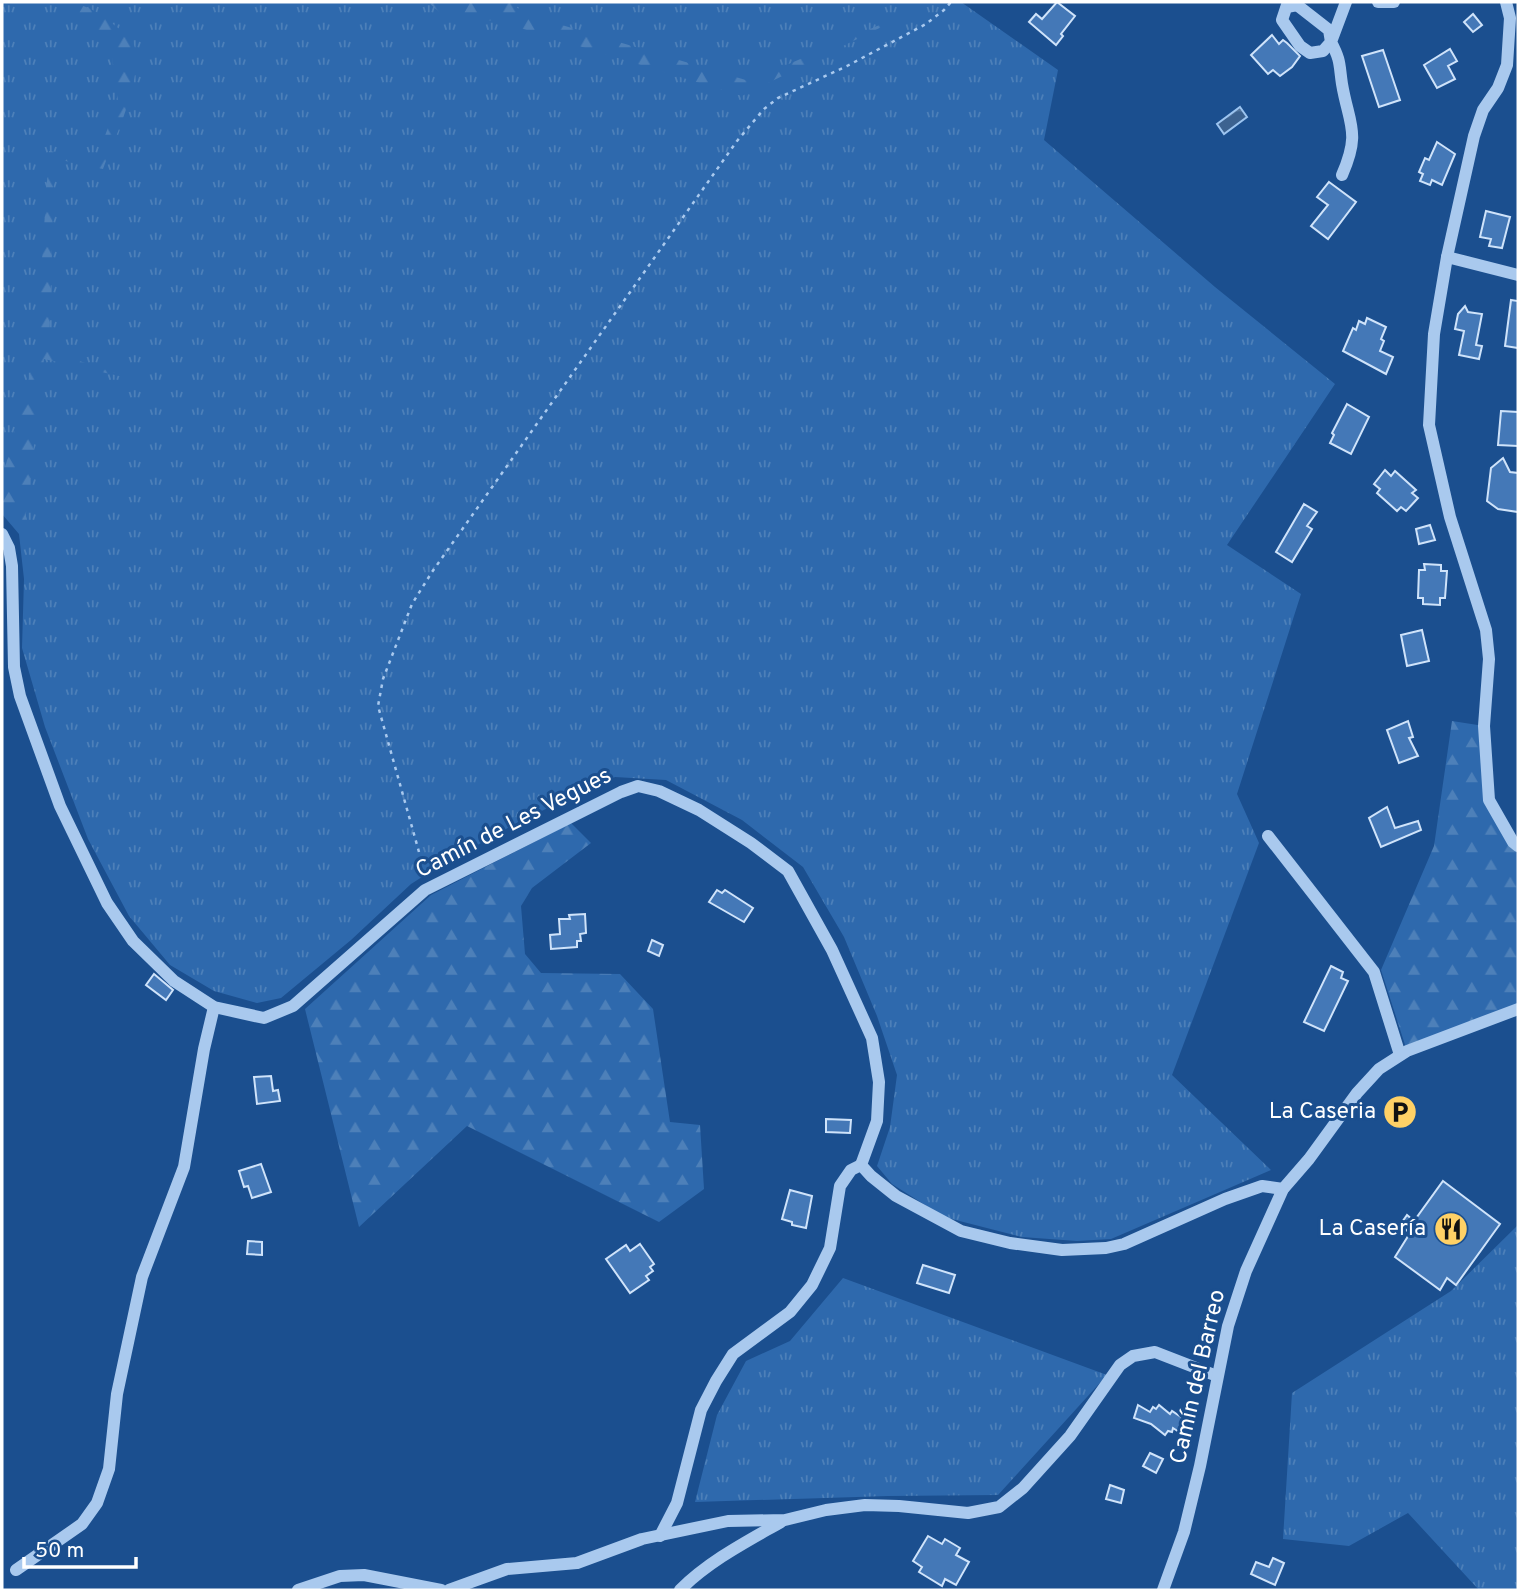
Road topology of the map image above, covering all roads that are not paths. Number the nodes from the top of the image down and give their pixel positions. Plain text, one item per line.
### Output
1 (1346, 2) edge
2 (1378, 2) edge
3 (1394, 2) edge
4 (1506, 2) edge
5 (1287, 5) edge
6 (1331, 42) junction
7 (1342, 175) dead end
8 (1447, 257) junction
9 (1518, 275) edge
10 (2, 534) edge
11 (1268, 836) dead end
12 (1518, 846) edge
13 (214, 1007) junction
14 (1518, 1009) edge
15 (1400, 1055) junction
16 (861, 1165) junction
17 (1283, 1189) junction
18 (1217, 1376) junction
19 (785, 1520) junction
20 (660, 1536) junction
21 (16, 1570) dead end
22 (483, 1585) edge
23 (298, 1590) edge
24 (441, 1590) edge
25 (449, 1590) edge
26 (680, 1590) edge
27 (1163, 1590) edge

1 - 6 street
2 - 3 street
4 - 8 street
5 - 6 street
5 - 6 street
6 - 7 street
8 - 9 street
8 - 12 street
10 - 13 street, Camín de Les Vegues
11 - 15 street
13 - 16 street, Camín de Les Vegues
13 - 21 street
14 - 15 street, Camín del Barreo
15 - 17 street, Camín del Barreo
16 - 17 street
16 - 20 street
17 - 18 street, Camín del Barreo
18 - 19 street
18 - 27 street, Camín del Barreo
19 - 20 street
19 - 26 street
20 - 22 street
22 - 25 street
23 - 24 street

